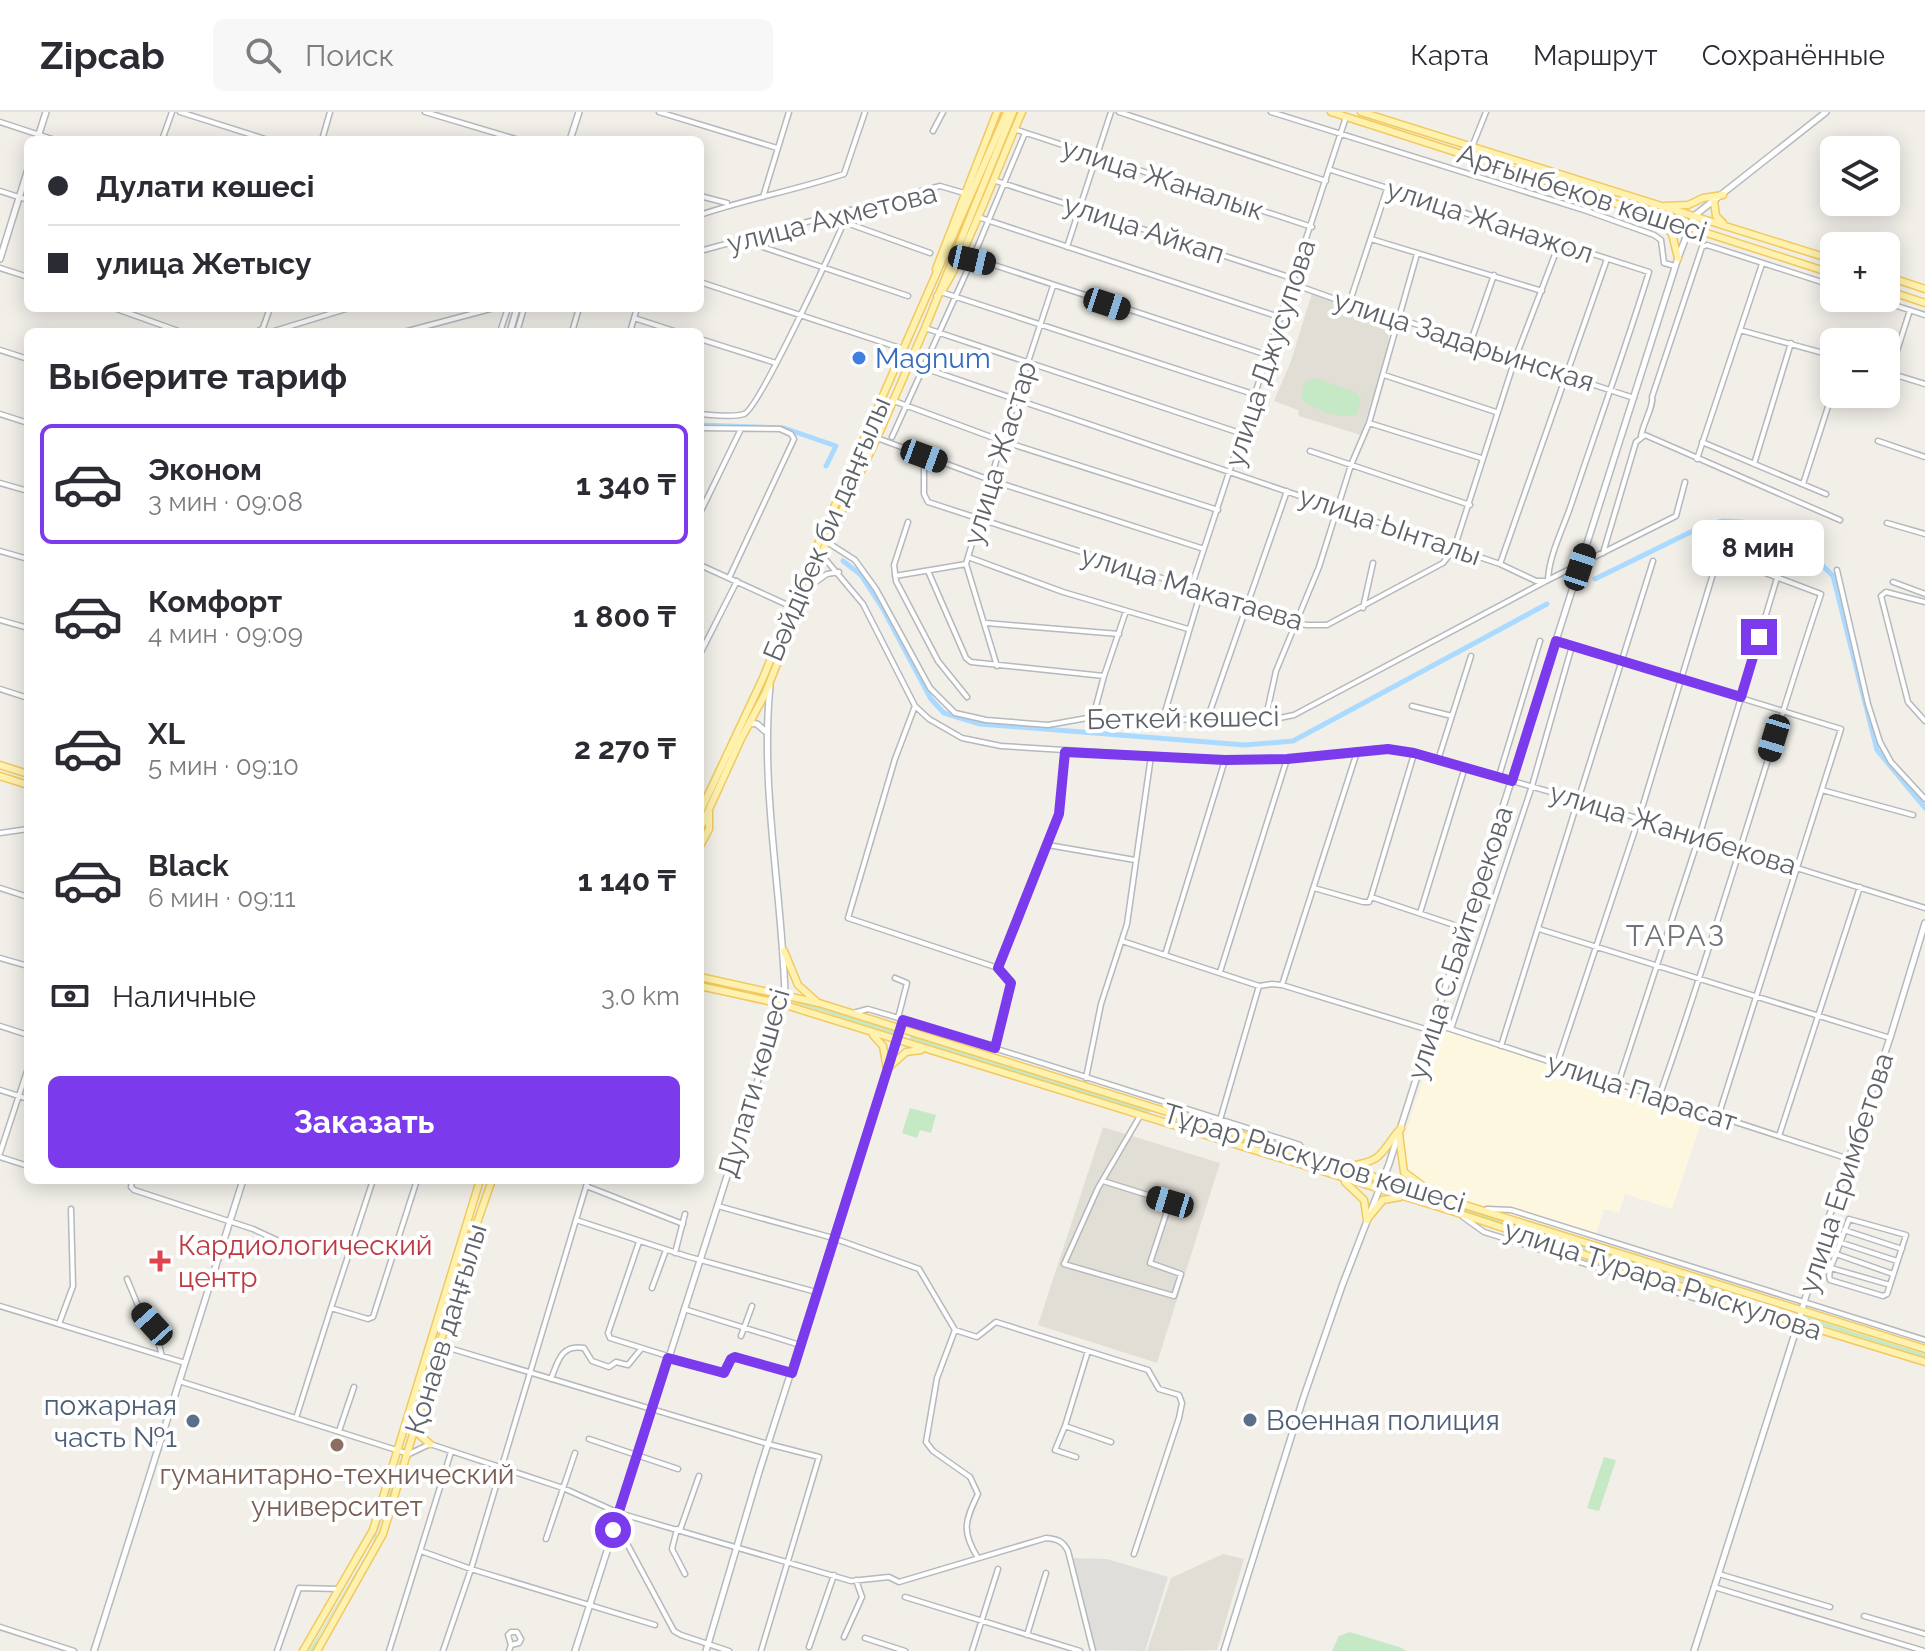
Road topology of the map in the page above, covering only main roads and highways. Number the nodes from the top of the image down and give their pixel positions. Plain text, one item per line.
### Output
1 (46, 112) edge
2 (579, 112) edge
3 (997, 112) edge
4 (1010, 112) edge
5 (1022, 112) edge
6 (1331, 112) edge
7 (1826, 112) edge
8 (1366, 113) edge
9 (38, 136) edge
10 (571, 136) edge
11 (24, 182) edge
12 (1723, 195) junction
13 (1714, 201) junction
14 (1663, 206) junction
15 (1694, 216) junction
16 (1660, 218) junction
17 (1726, 226) junction
18 (1690, 228) junction
19 (1820, 256) edge
20 (0, 259) edge
21 (1677, 262) junction
22 (1820, 270) edge
23 (1900, 281) edge
24 (931, 289) junction
25 (1925, 289) edge
26 (940, 294) junction
27 (1900, 295) edge
28 (1925, 303) edge
29 (770, 681) junction
30 (749, 723) junction
31 (765, 732) junction
32 (0, 765) edge
33 (24, 773) edge
34 (0, 776) edge
35 (24, 784) edge
36 (704, 803) edge
37 (709, 812) junction
38 (704, 821) edge
39 (704, 838) edge
40 (1925, 923) edge
41 (784, 951) junction
42 (704, 978) edge
43 (704, 987) edge
44 (785, 995) junction
45 (819, 1003) junction
46 (782, 1004) junction
47 (901, 1028) junction
48 (862, 1029) junction
49 (897, 1041) junction
50 (936, 1052) junction
51 (887, 1069) junction
52 (1159, 1109) junction
53 (1156, 1121) junction
54 (1400, 1131) junction
55 (1346, 1167) junction
56 (1339, 1177) junction
57 (1384, 1179) junction
58 (242, 1184) edge
59 (479, 1184) edge
60 (491, 1184) edge
61 (1380, 1190) junction
62 (1435, 1195) junction
63 (1402, 1196) junction
64 (1368, 1219) junction
65 (1730, 1288) junction
66 (1726, 1301) junction
67 (1802, 1306) junction
68 (1796, 1327) junction
69 (1925, 1349) edge
70 (1925, 1362) edge
71 (415, 1431) junction
72 (430, 1444) road end
73 (94, 1651) edge
74 (303, 1651) edge
75 (317, 1651) edge
76 (575, 1651) edge
77 (706, 1651) edge
78 (1224, 1651) edge
79 (1694, 1651) edge

1 - 9 main road
2 - 10 main road
3 - 24 main road
4 - 24 main road, Бәйдібек би даңғылы
4 - 26 main road
5 - 26 main road
6 - 16 main road, Арғынбеков көшесі
7 - 12 main road
8 - 14 main road, Арғынбеков көшесі
11 - 20 main road
12 - 13 main road
12 - 14 main road
13 - 15 main road
13 - 17 main road
14 - 15 main road, Арғынбеков көшесі
15 - 17 main road, Арғынбеков көшесі
15 - 18 main road, улица С.Байтерекова
16 - 18 main road, Арғынбеков көшесі
16 - 21 main road
17 - 19 main road, Арғынбеков көшесі
18 - 21 main road, улица С.Байтерекова
18 - 22 main road, Арғынбеков көшесі
21 - 54 main road, улица С.Байтерекова
23 - 25 main road
24 - 36 main road, Бәйдібек би даңғылы
26 - 29 main road, Бәйдібек би даңғылы
27 - 28 main road
29 - 30 main road, Бәйдібек би даңғылы
29 - 31 main road, Дулати көшесі
30 - 31 main road
30 - 37 main road, Бәйдібек би даңғылы
31 - 41 main road, Дулати көшесі
32 - 33 main road
34 - 35 main road
37 - 38 main road, Бәйдібек би даңғылы
37 - 39 main road
40 - 67 main road, улица Еримбетова
41 - 44 main road, Дулати көшесі
41 - 45 main road
42 - 44 main road, Тұрар Рыскұлов көшесі
43 - 46 main road
44 - 45 main road, Тұрар Рыскұлов көшесі
44 - 46 main road, Дулати көшесі
45 - 47 main road, Тұрар Рыскұлов көшесі
46 - 48 main road
46 - 76 main road, Дулати көшесі
47 - 49 main road
47 - 52 main road, Тұрар Рыскұлов көшесі
48 - 49 main road
48 - 51 main road
49 - 50 main road, улица Турара Рыскулова
49 - 51 main road
50 - 51 main road
50 - 53 main road, улица Турара Рыскулова
51 - 77 main road
52 - 53 main road
52 - 55 main road, Тұрар Рыскұлов көшесі
53 - 56 main road, улица Турара Рыскулова
54 - 55 main road
54 - 57 main road, улица С.Байтерекова
54 - 62 main road
55 - 57 main road, Тұрар Рыскұлов көшесі
56 - 61 main road, улица Турара Рыскулова
56 - 64 main road
57 - 61 main road, улица С.Байтерекова
57 - 62 main road, Тұрар Рыскұлов көшесі
58 - 73 main road
59 - 74 main road, Қонаев даңғылы
60 - 71 main road, Қонаев даңғылы
61 - 63 main road, улица Турара Рыскулова
61 - 64 main road, улица С.Байтерекова
62 - 65 main road, Тұрар Рыскұлов көшесі
63 - 64 main road
63 - 66 main road, улица Турара Рыскулова
64 - 78 main road, улица С.Байтерекова
65 - 66 main road
65 - 67 main road, Тұрар Рыскұлов көшесі
66 - 68 main road, улица Турара Рыскулова
67 - 68 main road, улица Еримбетова
67 - 69 main road, Тұрар Рыскұлов көшесі
68 - 70 main road, улица Турара Рыскулова
68 - 79 main road, улица Еримбетова
71 - 72 main road
71 - 75 main road, Қонаев даңғылы

